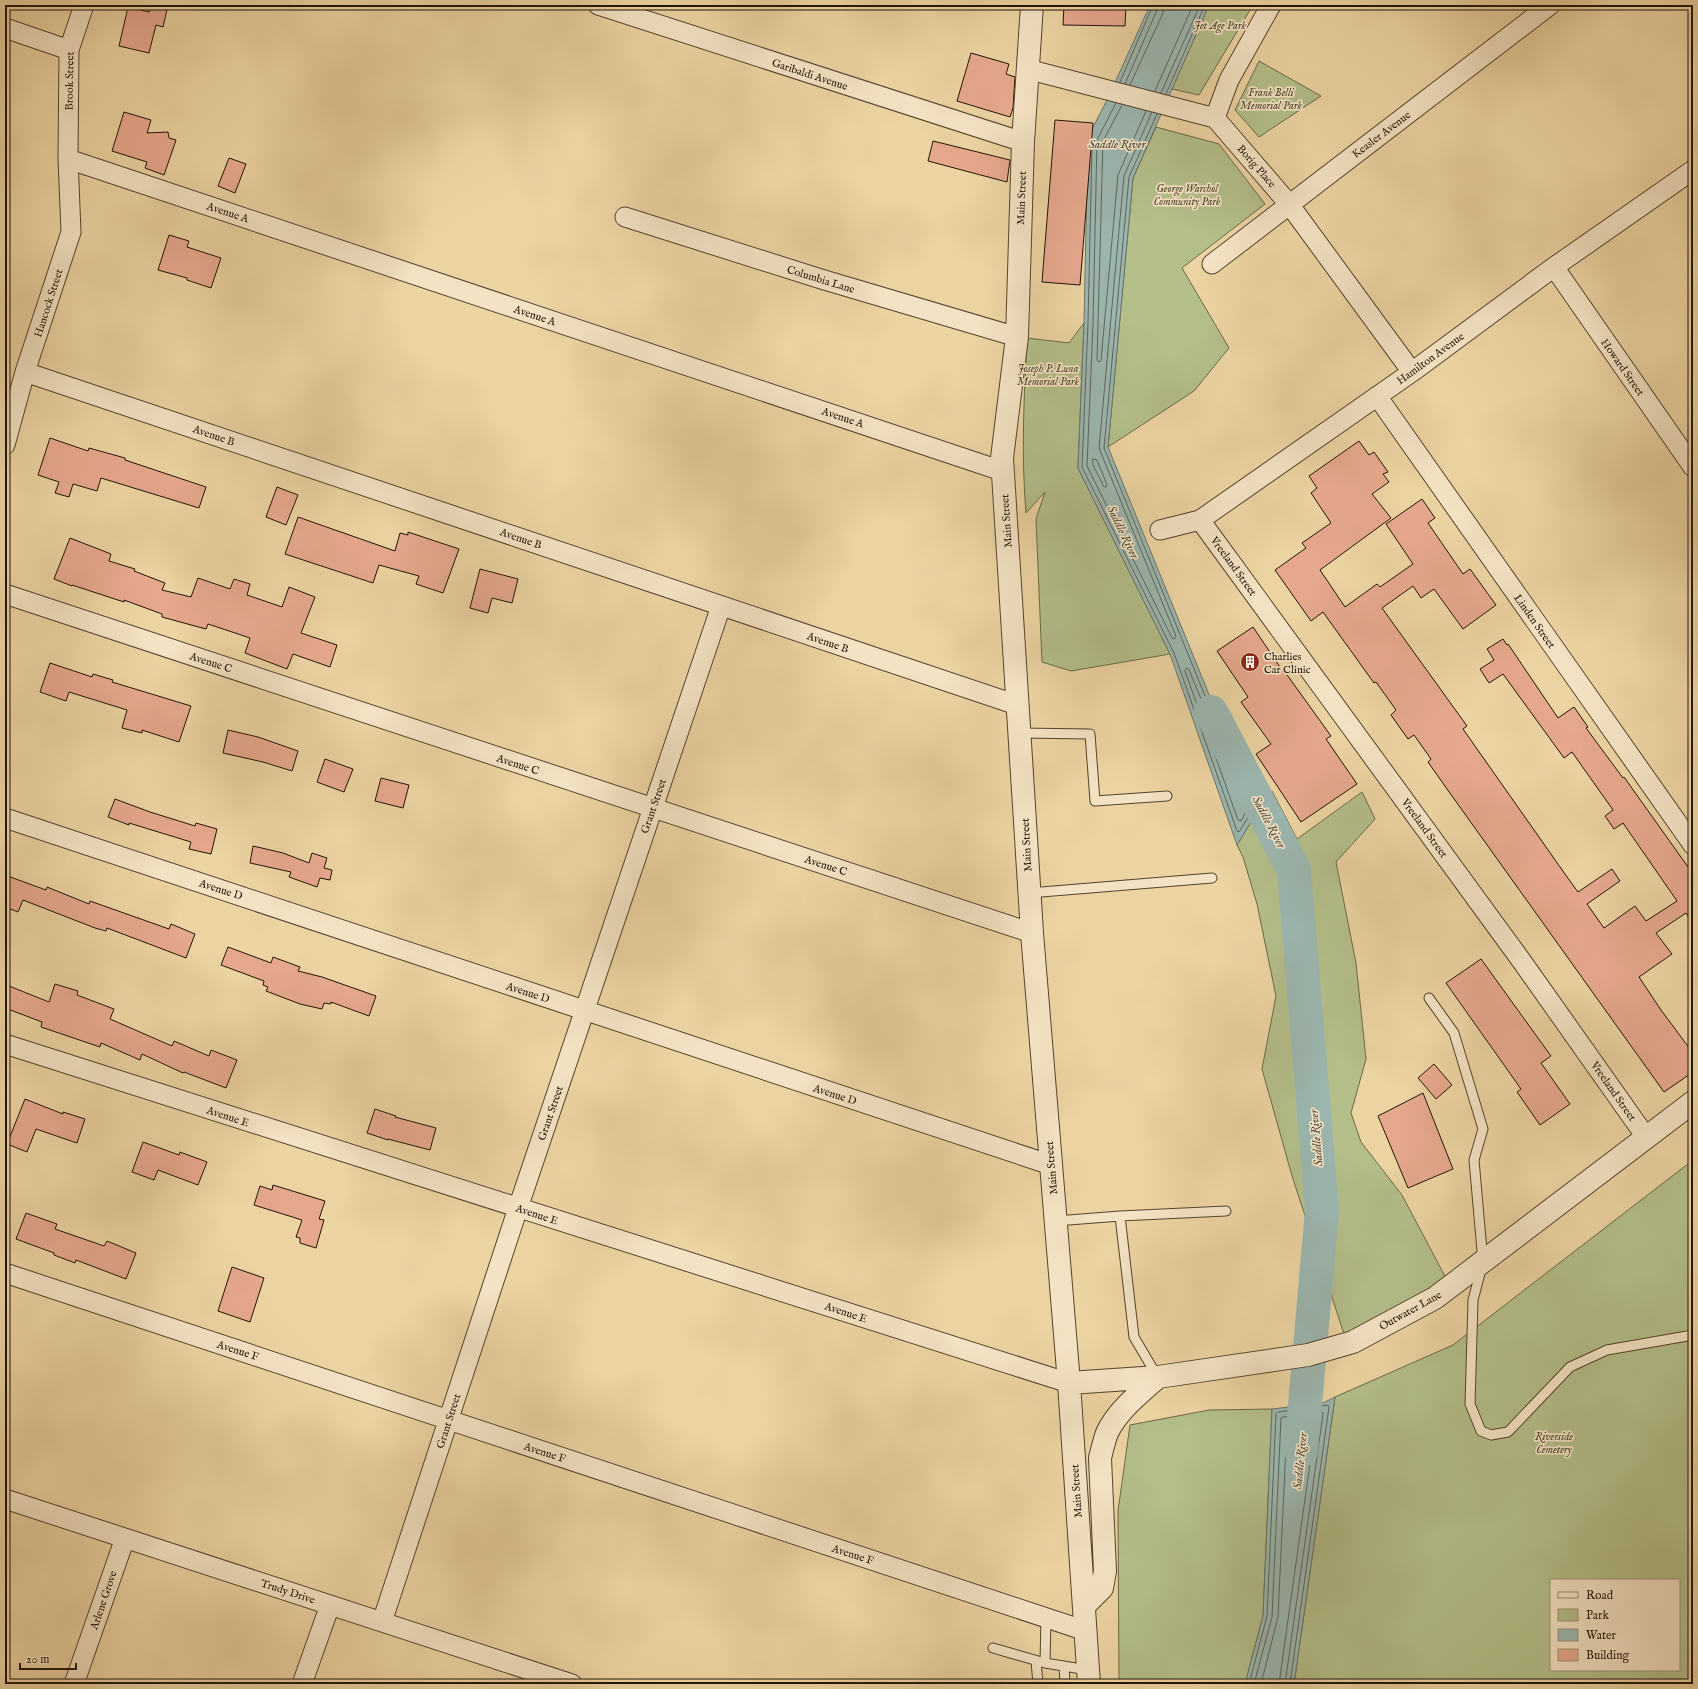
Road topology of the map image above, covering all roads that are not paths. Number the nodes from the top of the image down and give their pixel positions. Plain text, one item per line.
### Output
1 (84, 5) edge
2 (598, 5) edge
3 (1032, 5) edge
4 (1271, 5) edge
5 (1550, 5) edge
6 (5, 28) edge
7 (68, 50) junction
8 (1028, 69) junction
9 (1215, 118) junction
10 (1023, 142) junction
11 (68, 159) junction
12 (1693, 170) edge
13 (1289, 204) junction
14 (625, 217) dead end
15 (1212, 264) dead end
16 (1554, 267) junction
17 (1017, 337) junction
18 (25, 372) junction
19 (1412, 372) junction
20 (1377, 396) junction
21 (5, 445) edge
22 (1693, 467) edge
23 (1002, 471) junction
24 (1200, 520) junction
25 (1160, 530) dead end
26 (5, 594) edge
27 (721, 606) junction
28 (1017, 705) junction
29 (1020, 733) junction
30 (1167, 796) dead end
31 (653, 808) junction
32 (5, 818) edge
33 (1693, 845) edge
34 (1212, 878) dead end
35 (1029, 893) junction
36 (1032, 933) junction
37 (1429, 998) dead end
38 (584, 1011) junction
39 (5, 1044) edge
40 (1693, 1102) edge
41 (1646, 1137) junction
42 (1051, 1165) junction
43 (518, 1208) junction
44 (1226, 1210) dead end
45 (1120, 1216) junction
46 (1056, 1221) junction
47 (1483, 1262) junction
48 (5, 1273) edge
49 (1693, 1335) edge
50 (1158, 1377) junction
51 (1069, 1383) junction
52 (448, 1420) junction
53 (5, 1499) edge
54 (125, 1538) junction
55 (330, 1605) junction
56 (1084, 1606) junction
57 (1046, 1618) junction
58 (382, 1622) junction
59 (1086, 1631) junction
60 (993, 1648) dead end
61 (1040, 1662) junction
62 (1064, 1666) junction
63 (1089, 1677) edge
64 (530, 1678) edge
65 (74, 1684) edge
66 (302, 1684) edge
67 (572, 1684) edge
68 (1038, 1684) edge
69 (1066, 1684) edge

1 - 7 street, Brook Street
2 - 10 street, Garibaldi Avenue
3 - 8 street, Main Street
4 - 9 street
5 - 13 street, Keasler Avenue
6 - 7 street
7 - 11 street, Brook Street
8 - 9 street
8 - 10 street, Main Street
9 - 13 street, Borig Place
10 - 17 street, Main Street
11 - 18 street, Hancock Street
11 - 23 street, Avenue A
12 - 16 street, Hamilton Avenue
13 - 15 street, Keasler Avenue
13 - 19 street, Borig Place
14 - 17 street, Columbia Lane
16 - 19 street, Hamilton Avenue
16 - 22 street, Howard Street
17 - 23 street, Main Street
18 - 21 street, Hancock Street
18 - 27 street, Avenue B
19 - 20 street, Hamilton Avenue
20 - 24 street, Hamilton Avenue
20 - 33 street, Linden Street
23 - 28 street, Main Street
24 - 25 street, Hamilton Avenue
24 - 41 street, Vreeland Street
26 - 31 street, Avenue C
27 - 28 street, Avenue B
27 - 31 street, Grant Street
28 - 29 street, Main Street
29 - 30 lane
29 - 35 street, Main Street
31 - 36 street, Avenue C
31 - 38 street, Grant Street
32 - 38 street, Avenue D
34 - 35 lane
35 - 36 street, Main Street
36 - 42 street, Main Street
37 - 47 lane
38 - 42 street, Avenue D
38 - 43 street, Grant Street
39 - 43 street, Avenue E
40 - 41 street, Outwater Lane
41 - 47 street, Outwater Lane
42 - 46 street, Main Street
43 - 51 street, Avenue E
43 - 52 street, Grant Street
44 - 45 lane
45 - 46 lane
45 - 50 lane
46 - 51 street, Main Street
47 - 49 lane
47 - 50 street, Outwater Lane
48 - 52 street, Avenue F
50 - 51 street, Outwater Lane
50 - 56 street
51 - 56 street, Main Street
52 - 57 street, Avenue F
52 - 58 street, Grant Street
53 - 54 street, Trudy Drive
54 - 55 street, Trudy Drive
54 - 65 street, Arlene Grove
55 - 58 street, Trudy Drive
55 - 66 street
56 - 59 street, Main Street
57 - 59 street, Avenue F
57 - 61 lane
58 - 64 street, Trudy Drive
59 - 63 street, Main Street
60 - 61 lane
61 - 62 lane
61 - 68 lane
62 - 63 lane
62 - 69 lane
64 - 67 street, Trudy Drive

